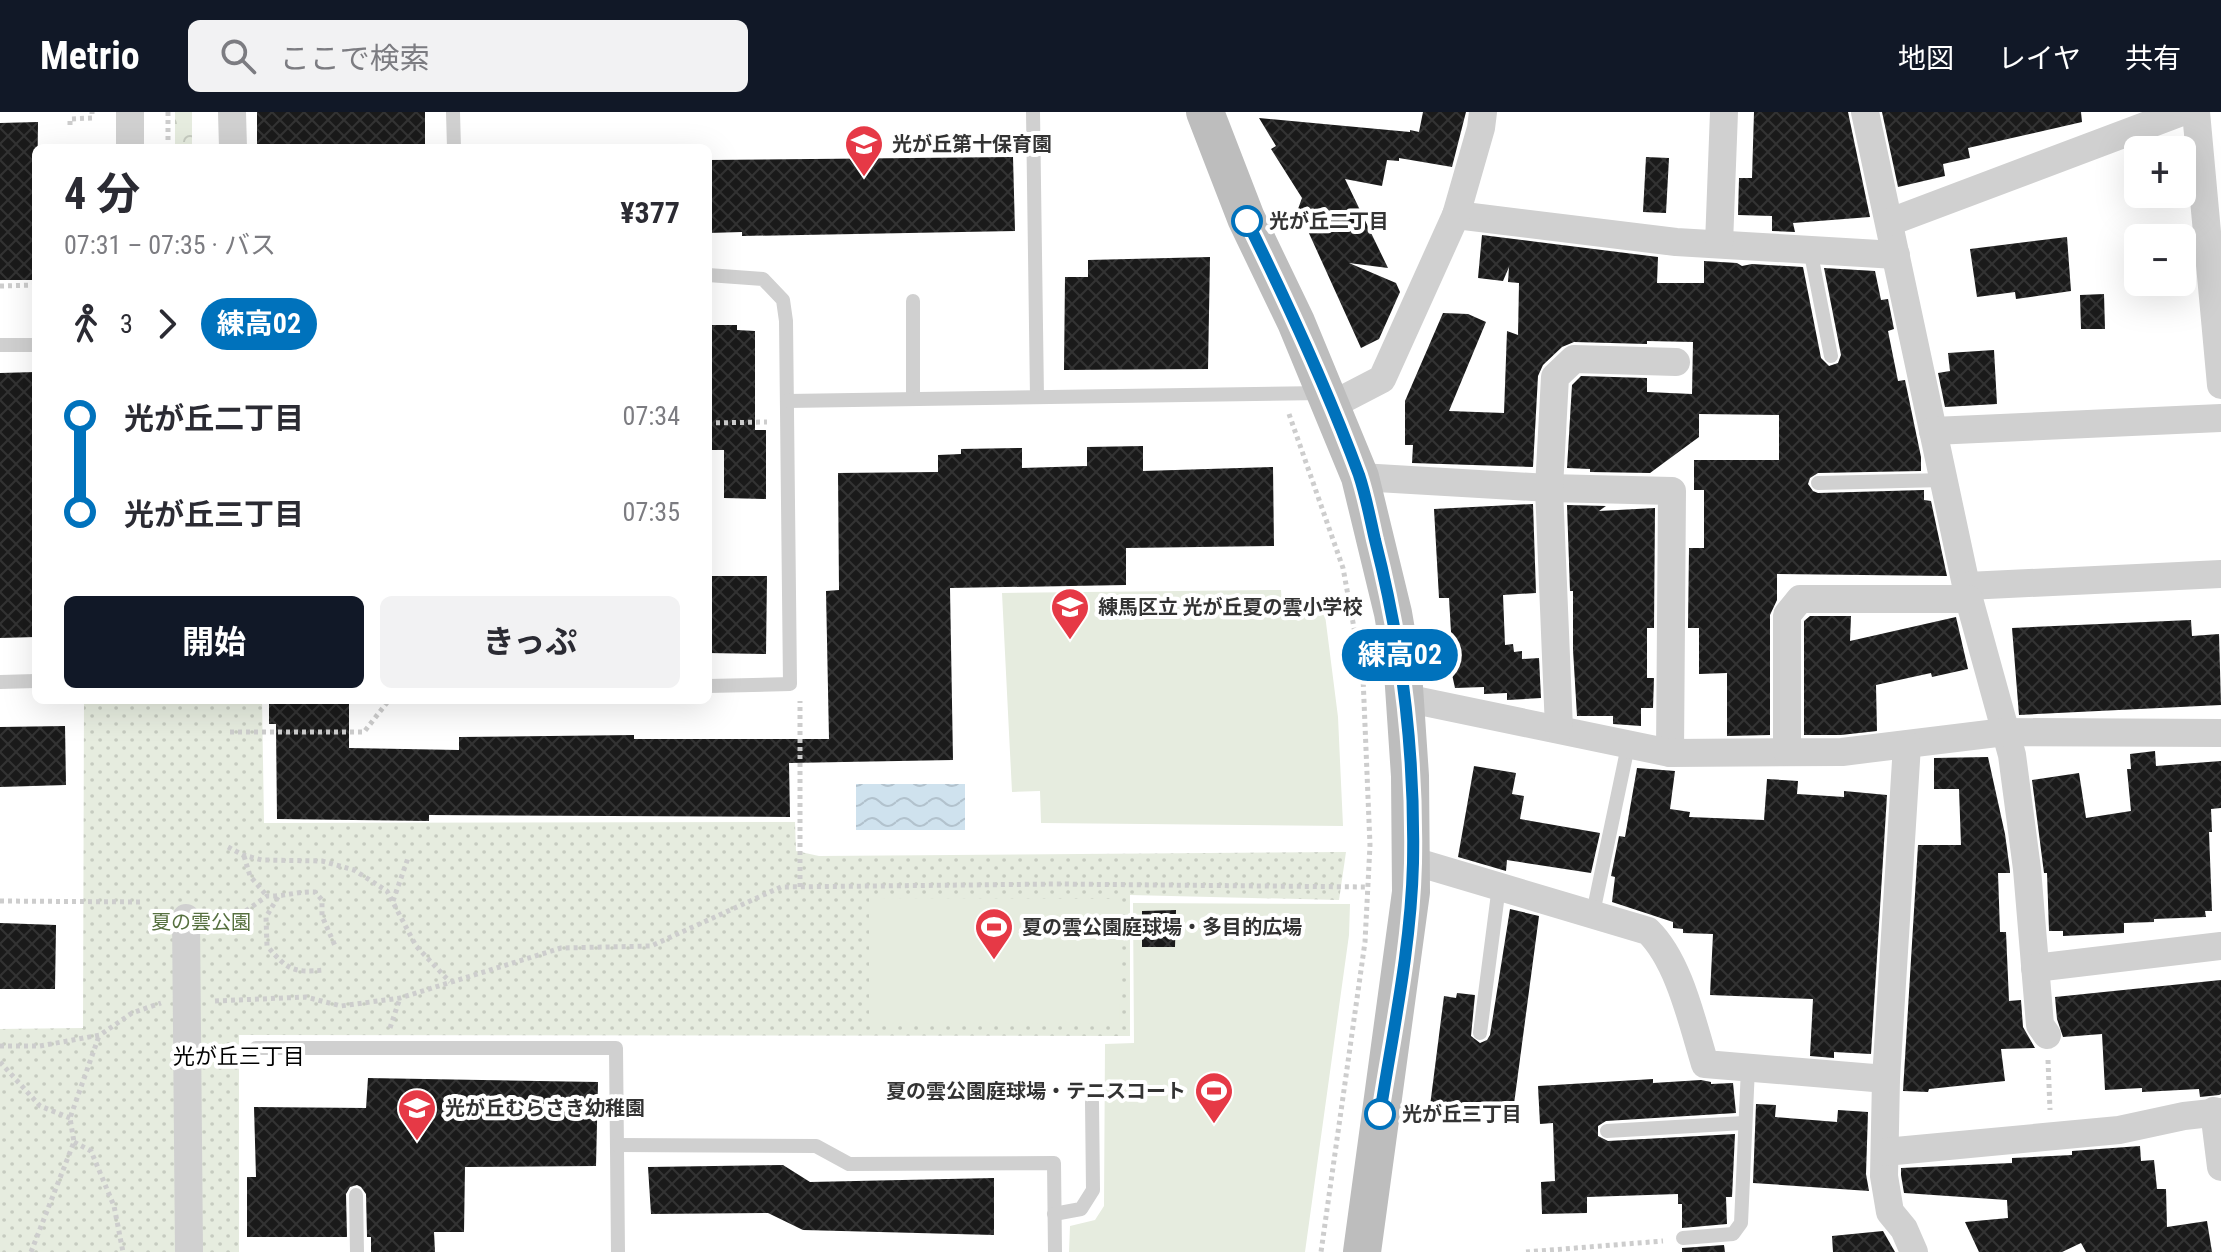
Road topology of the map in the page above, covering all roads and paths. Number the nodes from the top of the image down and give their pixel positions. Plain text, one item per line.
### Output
1 (92, 112) edge
2 (130, 112) edge
3 (168, 112) edge
4 (232, 112) edge
5 (453, 112) edge
6 (1033, 112) edge
7 (1483, 112) edge
8 (1724, 112) edge
9 (1865, 112) edge
10 (2182, 112) edge
11 (2196, 112) edge
12 (1208, 114) edge
13 (70, 125) dead end
14 (130, 144) edge
15 (168, 144) edge
16 (233, 144) edge
17 (454, 144) edge
18 (1456, 215) junction
19 (1890, 222) junction
20 (1719, 244) junction
21 (1810, 249) junction
22 (1896, 255) junction
23 (712, 275) edge
24 (32, 285) edge
25 (0, 286) edge
26 (913, 301) dead end
27 (0, 345) edge
28 (32, 345) edge
29 (1831, 356) dead end
30 (1676, 362) dead end
31 (2221, 385) edge
32 (1037, 397) junction
33 (913, 399) junction
34 (1327, 400) junction
35 (787, 401) junction
36 (1288, 410) dead end
37 (2221, 418) edge
38 (787, 422) junction
39 (712, 423) edge
40 (1933, 431) junction
41 (1360, 477) junction
42 (1944, 480) junction
43 (1818, 483) dead end
44 (1549, 488) junction
45 (2221, 574) edge
46 (1968, 593) junction
47 (32, 681) edge
48 (0, 682) edge
49 (790, 684) junction
50 (712, 686) edge
51 (1405, 698) junction
52 (386, 704) edge
53 (1559, 729) junction
54 (230, 732) dead end
55 (2005, 732) junction
56 (2221, 733) edge
57 (1907, 745) junction
58 (1628, 746) junction
59 (1787, 752) junction
60 (1670, 753) junction
61 (228, 847) dead end
62 (243, 855) junction
63 (408, 858) dead end
64 (1413, 861) junction
65 (1499, 886) junction
66 (800, 887) junction
67 (1368, 887) junction
68 (267, 896) junction
69 (278, 897) junction
70 (0, 901) edge
71 (393, 901) junction
72 (143, 902) dead end
73 (1593, 913) junction
74 (186, 924) joint
75 (2221, 946) edge
76 (336, 948) dead end
77 (2035, 968) junction
78 (325, 970) dead end
79 (450, 982) junction
80 (400, 998) junction
81 (187, 1002) junction
82 (390, 1031) dead end
83 (1480, 1033) dead end
84 (100, 1035) junction
85 (2047, 1035) joint
86 (0, 1046) edge
87 (256, 1048) dead end
88 (0, 1062) edge
89 (1748, 1068) junction
90 (1886, 1079) junction
91 (1092, 1102) dead end
92 (2218, 1112) edge
93 (70, 1118) junction
94 (1744, 1123) junction
95 (1607, 1131) dead end
96 (2051, 1136) junction
97 (74, 1142) junction
98 (617, 1145) junction
99 (1885, 1152) junction
100 (2221, 1167) edge
101 (356, 1195) dead end
102 (1054, 1214) junction
103 (1683, 1238) joint
104 (31, 1252) edge
105 (123, 1252) edge
106 (189, 1252) edge
107 (357, 1252) edge
108 (618, 1252) edge
109 (1055, 1252) edge
110 (1321, 1252) edge
111 (1362, 1252) edge
112 (1526, 1252) edge
113 (1914, 1252) edge

1 - 13 path
2 - 14 street
3 - 15 path
4 - 16 street
5 - 17 lane
6 - 32 lane
7 - 18 street
8 - 20 street
9 - 19 street
10 - 19 street
11 - 31 street
12 - 34 street
18 - 20 street
18 - 34 street
19 - 22 street
20 - 21 street
21 - 22 street
21 - 29 lane
22 - 40 street
23 - 35 lane
24 - 25 path
26 - 33 lane
27 - 28 lane
30 - 44 street
32 - 33 lane
32 - 34 lane
33 - 35 lane
34 - 41 street
35 - 38 lane
36 - 67 path
37 - 40 street
38 - 39 path
38 - 49 lane
40 - 42 street
41 - 44 street
41 - 51 street
42 - 43 lane
42 - 46 street
44 - 53 street
44 - 60 street
45 - 46 street
46 - 55 street
46 - 59 street
47 - 48 lane
49 - 50 lane
49 - 66 path
51 - 53 street
51 - 64 street
52 - 54 path
53 - 58 street
55 - 56 street
55 - 57 street
55 - 77 street
57 - 59 street
57 - 90 street
58 - 60 street
58 - 73 lane
59 - 60 street
61 - 62 path
62 - 68 path
62 - 71 path
63 - 71 path
64 - 65 street
64 - 111 street
65 - 73 street
65 - 83 lane
66 - 67 path
66 - 79 path
67 - 110 path
68 - 69 path
68 - 74 path
69 - 76 path
69 - 78 path
70 - 72 path
71 - 79 path
73 - 89 street
74 - 81 street
75 - 77 street
77 - 85 street
79 - 80 path
80 - 81 path
80 - 82 path
81 - 84 path
81 - 106 street
84 - 86 path
84 - 93 path
85 - 96 path
87 - 98 lane
88 - 93 path
89 - 90 street
89 - 94 lane
90 - 99 street
91 - 102 lane
92 - 96 street
92 - 100 street
93 - 97 path
94 - 95 lane
94 - 103 lane
96 - 99 street
97 - 104 path
97 - 105 path
98 - 102 lane
98 - 108 lane
99 - 113 street
101 - 107 lane
102 - 109 lane
103 - 112 path

